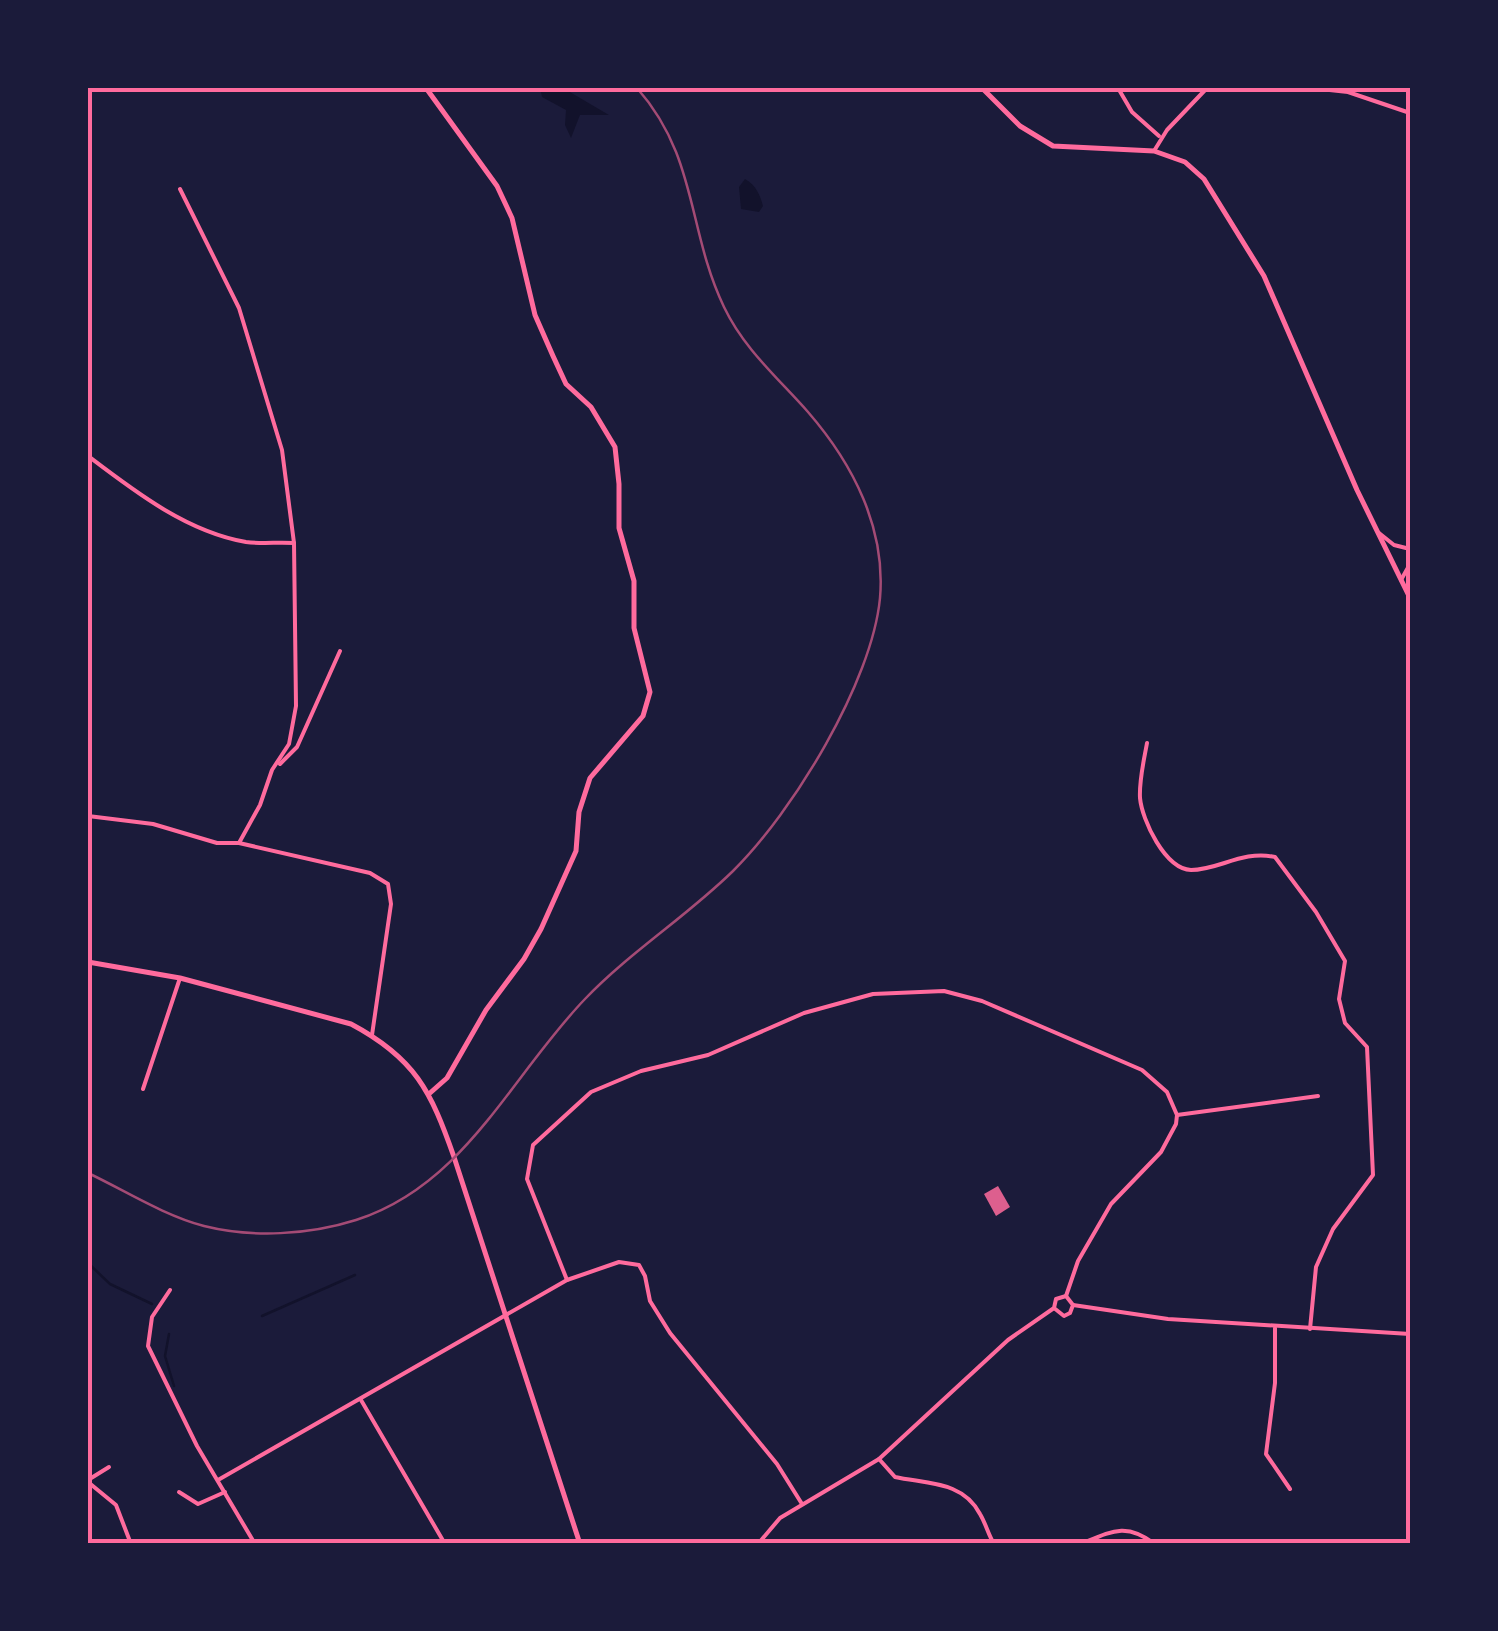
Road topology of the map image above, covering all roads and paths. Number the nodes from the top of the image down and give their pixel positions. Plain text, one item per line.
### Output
1 (426, 88) edge
2 (982, 88) edge
3 (1118, 88) edge
4 (1207, 88) edge
5 (1311, 88) edge
6 (1410, 113) edge
7 (1161, 138) junction
8 (1154, 151) junction
9 (180, 189) dead end
10 (88, 456) edge
11 (1380, 533) junction
12 (294, 543) junction
13 (1410, 549) edge
14 (1410, 564) edge
15 (1401, 580) junction
16 (1410, 598) edge
17 (340, 651) dead end
18 (1147, 744) dead end
19 (272, 770) junction
20 (88, 816) edge
21 (239, 843) junction
22 (88, 962) edge
23 (180, 978) junction
24 (372, 1035) junction
25 (144, 1089) dead end
26 (430, 1093) junction
27 (1318, 1096) dead end
28 (1178, 1114) junction
29 (568, 1280) junction
30 (170, 1290) dead end
31 (1066, 1296) junction
32 (1073, 1304) junction
33 (1054, 1308) junction
34 (506, 1315) junction
35 (1275, 1328) junction
36 (1310, 1330) junction
37 (1410, 1334) edge
38 (362, 1400) junction
39 (879, 1459) junction
40 (109, 1467) dead end
41 (218, 1480) junction
42 (88, 1481) edge
43 (1290, 1489) dead end
44 (178, 1492) dead end
45 (224, 1492) junction
46 (802, 1504) junction
47 (759, 1543) edge
48 (131, 1544) edge
49 (254, 1544) edge
50 (445, 1544) edge
51 (580, 1544) edge
52 (994, 1544) edge
53 (1082, 1544) edge
54 (1155, 1544) edge

1 - 26 street
2 - 8 street
3 - 7 street
4 - 7 street
5 - 6 street
7 - 8 street
8 - 11 street
9 - 12 street
10 - 12 street
11 - 13 street
11 - 15 street
12 - 19 street
14 - 15 street
15 - 16 street
17 - 19 street
18 - 36 street
19 - 21 street
20 - 21 street
21 - 24 street
22 - 23 street
23 - 24 street
23 - 25 street
24 - 26 street
26 - 34 street
27 - 28 street
28 - 29 street
28 - 31 street
29 - 34 street
29 - 46 street
30 - 41 street
31 - 32 street
31 - 33 street
32 - 33 street
32 - 35 street
33 - 39 street
34 - 38 street
34 - 51 street
35 - 36 street
35 - 43 street
36 - 37 street
38 - 41 street
38 - 50 street
39 - 46 street
39 - 52 street
40 - 42 street
41 - 45 street
42 - 48 street
44 - 45 street
45 - 49 street
46 - 47 street
53 - 54 street

